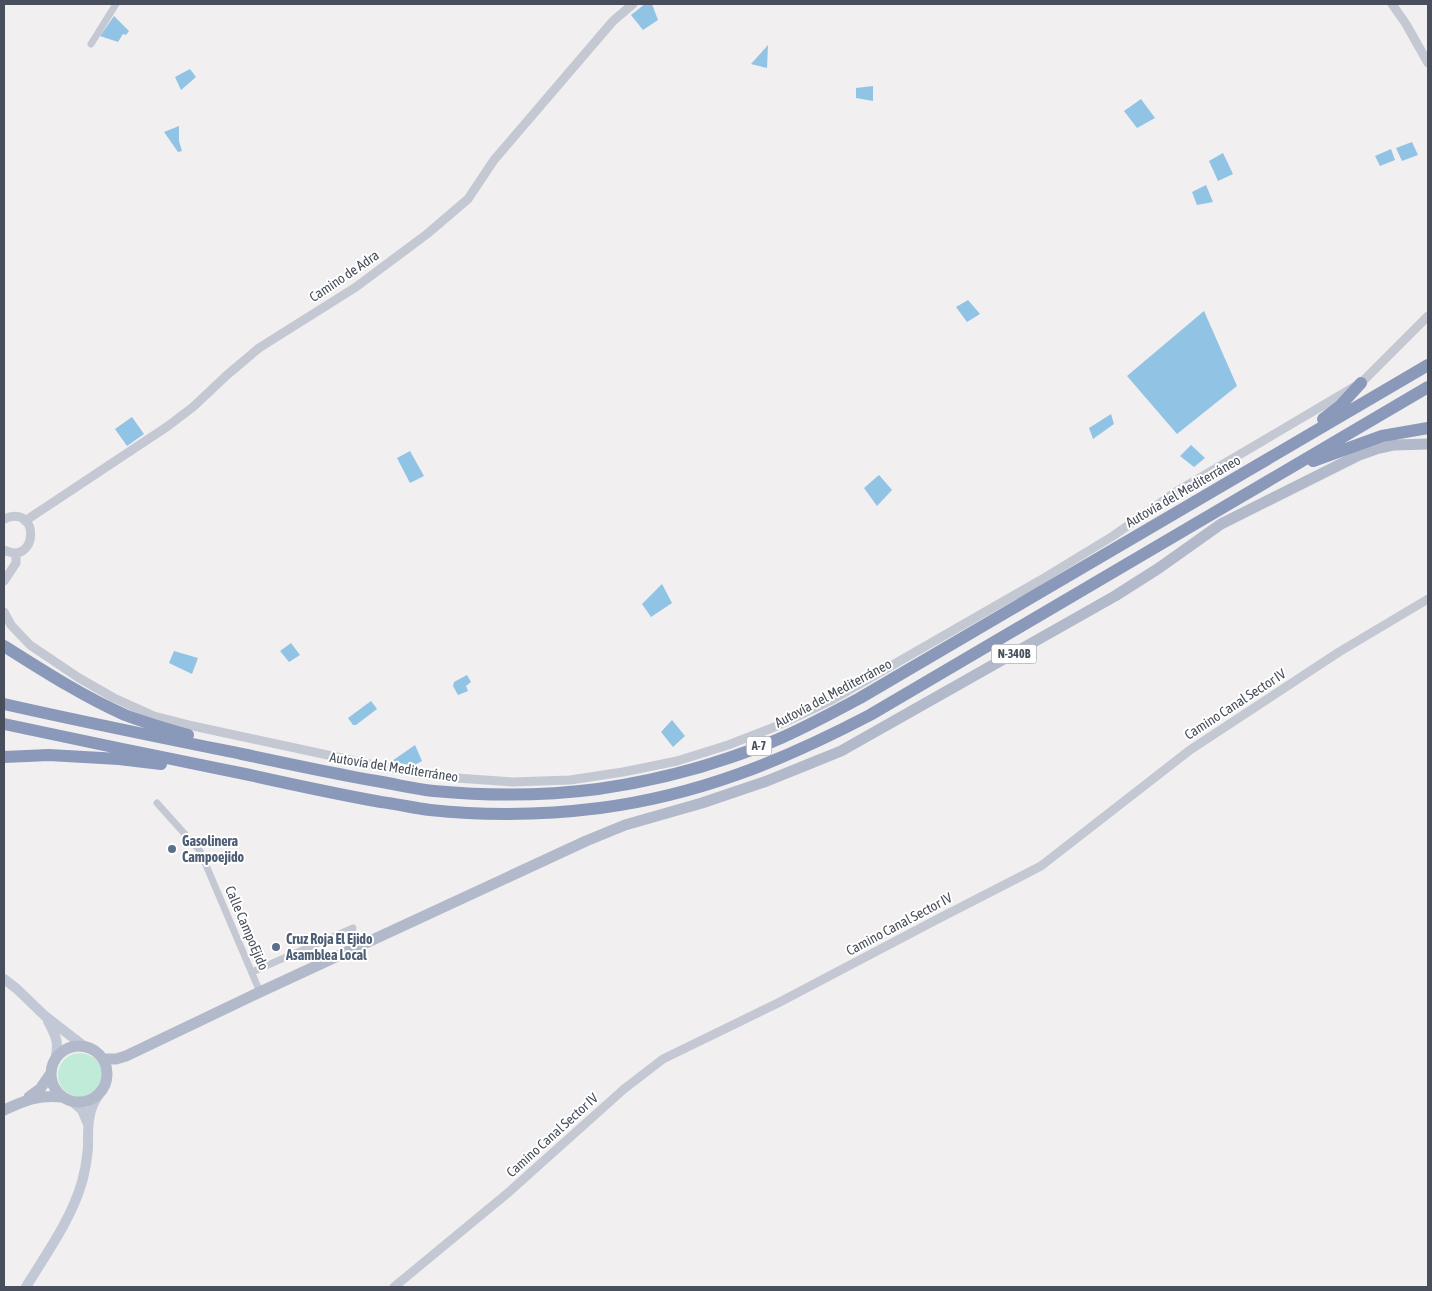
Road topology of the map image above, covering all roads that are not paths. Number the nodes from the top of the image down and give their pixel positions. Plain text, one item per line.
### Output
1 (116, 4) edge
2 (633, 4) edge
3 (1392, 4) edge
4 (91, 44) dead end
5 (1428, 63) edge
6 (1428, 316) edge
7 (1428, 364) edge
8 (1361, 384) junction
9 (1428, 387) edge
10 (1428, 428) edge
11 (1428, 444) edge
12 (1281, 451) junction
13 (1261, 485) junction
14 (4, 519) edge
15 (25, 521) junction
16 (4, 551) edge
17 (16, 553) junction
18 (4, 580) edge
19 (1428, 598) edge
20 (4, 612) edge
21 (4, 646) edge
22 (4, 704) edge
23 (4, 724) edge
24 (4, 757) edge
25 (279, 762) junction
26 (275, 781) junction
27 (157, 803) dead end
28 (353, 928) dead end
29 (252, 972) junction
30 (4, 979) edge
31 (260, 992) junction
32 (45, 1016) junction
33 (85, 1047) junction
34 (126, 1056) junction
35 (103, 1059) junction
36 (55, 1061) junction
37 (51, 1073) junction
38 (108, 1074) junction
39 (62, 1096) junction
40 (98, 1096) junction
41 (26, 1100) junction
42 (73, 1102) junction
43 (4, 1110) edge
44 (88, 1124) junction
45 (26, 1287) edge
46 (394, 1287) edge

1 - 4 street
2 - 15 street, Camino de Adra
3 - 5 street
6 - 8 street
7 - 12 highway, Autovía del Mediterráneo / A-7
8 - 12 highway
8 - 20 street
9 - 13 highway, A-7
10 - 13 highway
11 - 31 main road, N-340B
12 - 25 highway, Autovía del Mediterráneo / A-7
13 - 26 highway, A-7
14 - 15 street
15 - 17 street
16 - 17 street
17 - 18 street
19 - 46 street, Camino Canal Sector IV
21 - 25 highway
22 - 25 highway, Autovía del Mediterráneo / A-7
23 - 26 highway, A-7
24 - 26 highway
27 - 29 street, Calle CampoEjido
28 - 29 street
29 - 31 street, Calle CampoEjido
30 - 32 main road
31 - 34 main road, N-340B
32 - 33 main road
32 - 36 main road
33 - 35 main road
33 - 36 main road
34 - 35 main road, N-340B
34 - 38 main road, N-340B
35 - 38 main road
36 - 37 main road
37 - 39 main road
37 - 41 main road
38 - 40 main road, N-340B
39 - 41 main road
39 - 42 main road
40 - 42 main road
40 - 44 main road
41 - 43 main road
42 - 44 main road
44 - 45 main road

